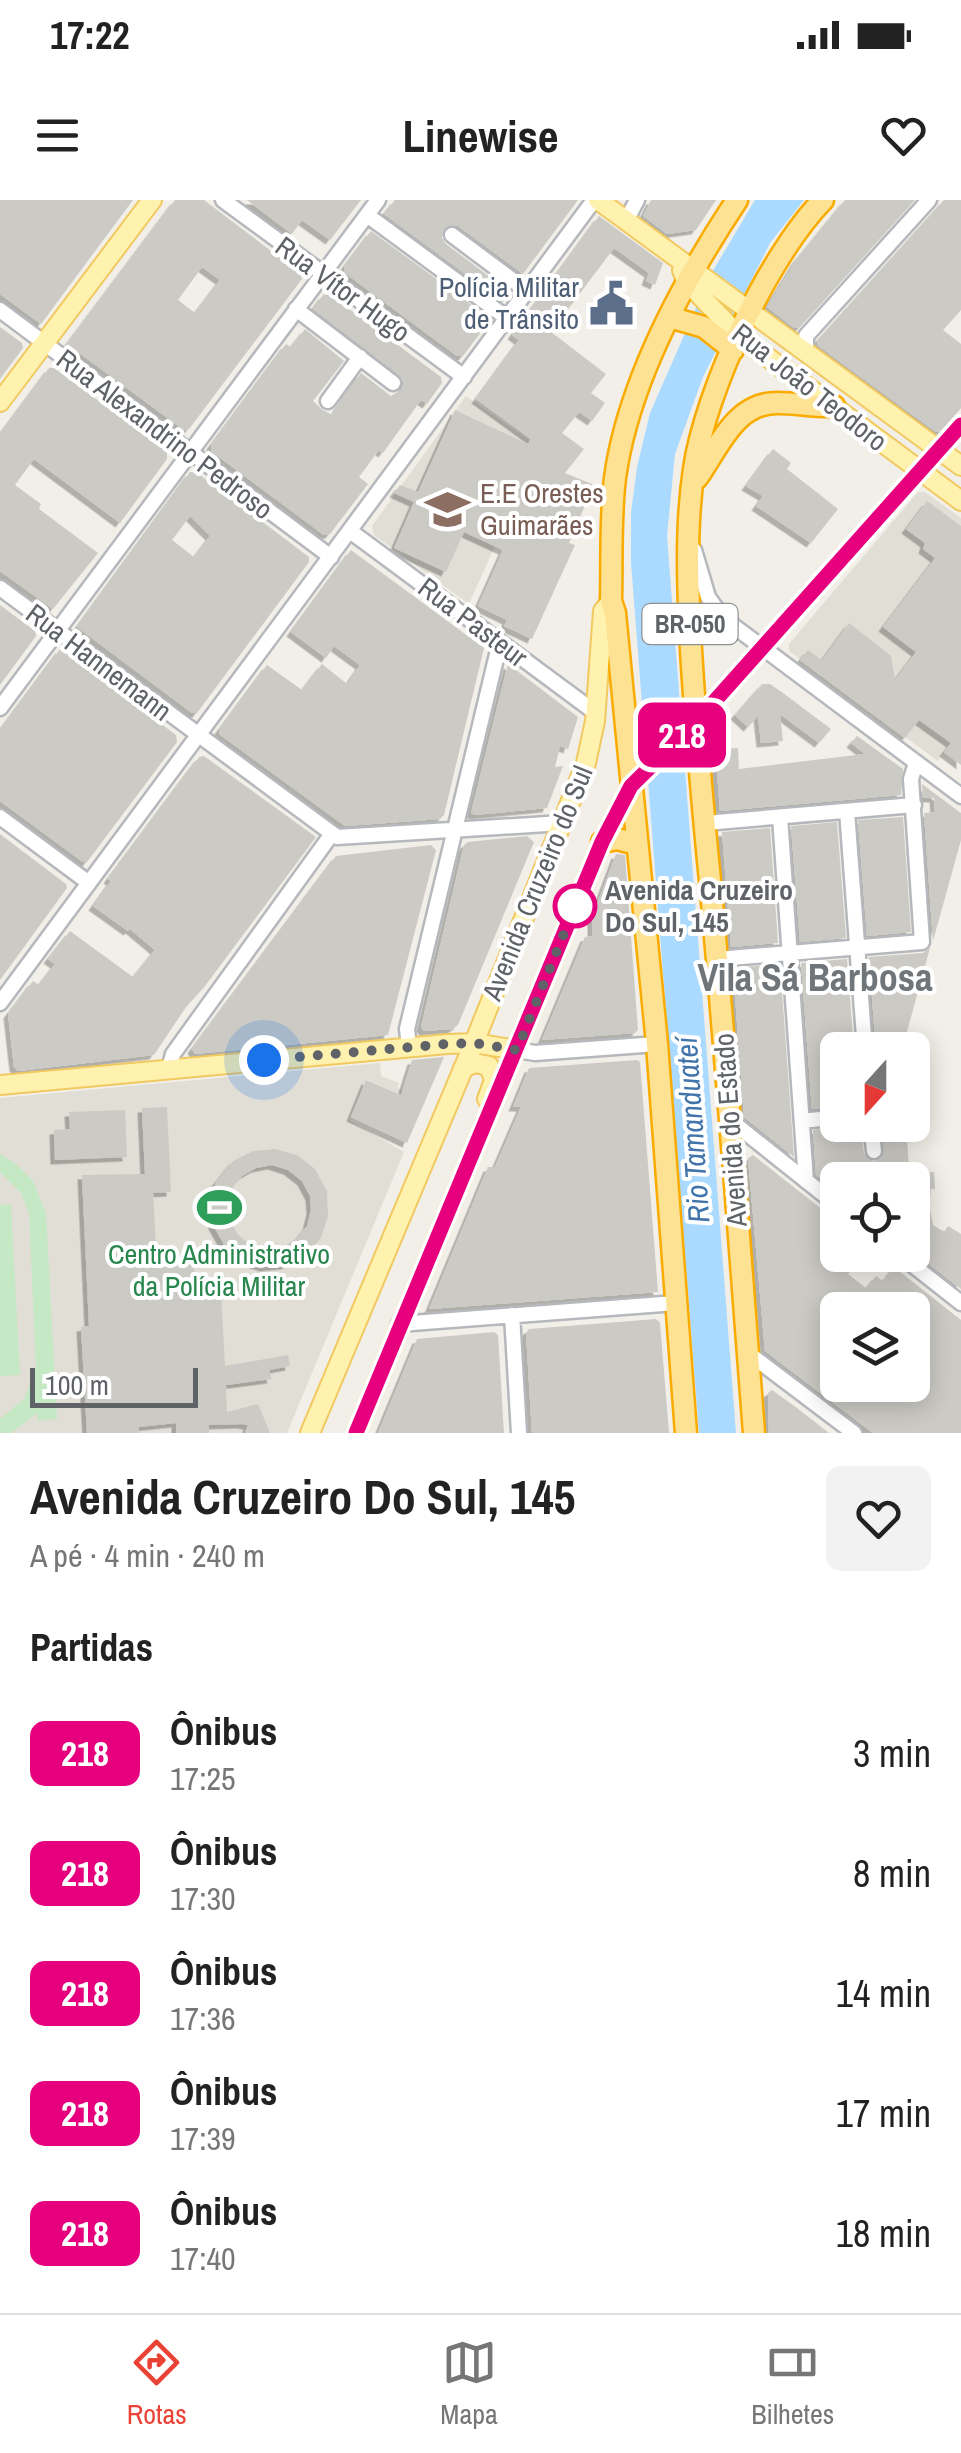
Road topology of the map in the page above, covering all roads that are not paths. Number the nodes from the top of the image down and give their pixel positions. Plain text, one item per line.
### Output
1 (152, 200) edge
2 (223, 200) edge
3 (378, 200) edge
4 (596, 200) edge
5 (637, 200) edge
6 (737, 200) edge
7 (823, 200) edge
8 (928, 200) edge
9 (367, 215) junction
10 (626, 221) junction
11 (452, 235) dead end
12 (323, 274) junction
13 (691, 274) junction
14 (527, 291) junction
15 (296, 309) junction
16 (746, 309) junction
17 (0, 310) edge
18 (507, 318) junction
19 (676, 318) junction
20 (732, 339) junction
21 (44, 344) junction
22 (806, 353) junction
23 (360, 357) junction
24 (464, 378) junction
25 (394, 383) dead end
26 (328, 401) dead end
27 (0, 402) edge
28 (834, 406) junction
29 (961, 424) edge
30 (938, 449) junction
31 (189, 451) junction
32 (961, 466) edge
33 (920, 471) junction
34 (692, 484) junction
35 (961, 501) edge
36 (689, 525) junction
37 (350, 531) junction
38 (331, 557) junction
39 (0, 588) edge
40 (611, 601) junction
41 (57, 631) junction
42 (500, 642) junction
43 (763, 648) junction
44 (0, 708) edge
45 (596, 713) junction
46 (696, 722) junction
47 (198, 736) junction
48 (916, 762) junction
49 (638, 779) junction
50 (961, 796) edge
51 (914, 804) junction
52 (847, 811) junction
53 (0, 817) edge
54 (780, 817) junction
55 (562, 823) junction
56 (704, 823) junction
57 (455, 831) junction
58 (332, 835) junction
59 (602, 842) junction
60 (637, 844) junction
61 (89, 883) junction
62 (857, 947) junction
63 (790, 953) junction
64 (717, 958) junction
65 (0, 1002) edge
66 (864, 1032) edge
67 (474, 1043) junction
68 (657, 1044) junction
69 (409, 1047) junction
70 (517, 1050) junction
71 (463, 1068) junction
72 (169, 1069) junction
73 (0, 1082) edge
74 (820, 1119) edge
75 (730, 1120) junction
76 (802, 1121) junction
77 (873, 1142) edge
78 (874, 1151) dead end
79 (469, 1165) junction
80 (806, 1181) junction
81 (820, 1192) edge
82 (921, 1272) edge
83 (676, 1303) junction
84 (961, 1304) edge
85 (512, 1315) junction
86 (399, 1324) junction
87 (748, 1352) junction
88 (310, 1433) edge
89 (356, 1433) edge
90 (519, 1433) edge
91 (686, 1433) edge
92 (754, 1433) edge
93 (854, 1433) edge

1 - 21 main road
2 - 12 street, Rua Vítor Hugo
3 - 9 street
4 - 10 main road, Rua João Teodoro
4 - 14 street
5 - 10 street
6 - 13 highway, BR-050
7 - 16 highway, Avenida do Estado / BR-050
8 - 22 street
9 - 12 street
9 - 18 street
10 - 13 main road, Rua João Teodoro
11 - 14 street
12 - 15 street
12 - 24 street, Rua Vítor Hugo
13 - 16 main road, Rua João Teodoro
13 - 19 highway, BR-050
13 - 20 main road, Rua João Teodoro
14 - 18 street
15 - 23 street
15 - 31 street
16 - 20 highway, Avenida do Estado / BR-050
16 - 22 main road, Rua João Teodoro
17 - 21 street, Rua Alexandrino Pedroso
18 - 24 street
19 - 20 highway
19 - 40 highway, BR-050
20 - 28 main road, Rua João Teodoro
20 - 34 highway, Avenida do Estado / BR-050
21 - 27 main road
21 - 31 street, Rua Alexandrino Pedroso
22 - 30 main road, Rua João Teodoro
23 - 25 street
23 - 26 street
24 - 37 street
28 - 33 main road, Rua João Teodoro
28 - 34 highway
29 - 30 street
30 - 32 main road, Rua João Teodoro
30 - 33 street
31 - 38 street, Rua Alexandrino Pedroso
31 - 41 street
33 - 35 main road, Rua João Teodoro
33 - 43 street
34 - 36 highway, Avenida do Estado / BR-050
36 - 43 street
36 - 46 highway, Avenida do Estado / BR-050
37 - 38 street
37 - 42 street, Rua Pasteur
38 - 47 street
39 - 41 street, Rua Hannemann
40 - 45 main road, Avenida Cruzeiro do Sul
40 - 49 highway, BR-050
41 - 44 street
41 - 47 street, Rua Hannemann
42 - 45 street, Rua Pasteur
42 - 57 street
43 - 46 street
43 - 48 street
45 - 55 main road, Avenida Cruzeiro do Sul
46 - 49 main road, Avenida Cruzeiro do Sul
46 - 56 highway, Avenida do Estado / BR-050
47 - 58 street, Rua Hannemann
47 - 61 street
48 - 50 street
48 - 51 street
49 - 59 main road, Avenida Cruzeiro do Sul
49 - 60 highway, BR-050
51 - 52 street
51 - 62 street
52 - 54 street
52 - 62 street
53 - 61 street
54 - 56 street
54 - 63 street
55 - 57 street
55 - 67 main road, Avenida Cruzeiro do Sul
56 - 64 highway, Avenida do Estado / BR-050
57 - 58 street
57 - 69 street
58 - 72 street
59 - 60 highway
59 - 70 main road, Avenida Cruzeiro do Sul
60 - 68 highway, BR-050
61 - 65 street
62 - 63 street
62 - 66 street
63 - 64 street
63 - 76 street
64 - 75 highway, Avenida do Estado / BR-050
67 - 69 main road
67 - 70 main road
67 - 71 main road, Avenida Cruzeiro do Sul
68 - 70 street
68 - 83 highway, BR-050
69 - 72 main road
70 - 79 main road, Avenida Cruzeiro do Sul
71 - 79 main road
71 - 88 main road, Avenida Cruzeiro do Sul
72 - 73 main road
74 - 76 street
75 - 80 street
75 - 87 highway, Avenida do Estado / BR-050
76 - 80 street
77 - 78 street
79 - 86 main road, Avenida Cruzeiro do Sul
80 - 81 street
82 - 84 street
83 - 85 street
83 - 91 highway, BR-050
85 - 86 street
85 - 90 street
86 - 89 main road, Avenida Cruzeiro do Sul
87 - 92 highway, Avenida do Estado / BR-050
87 - 93 street

